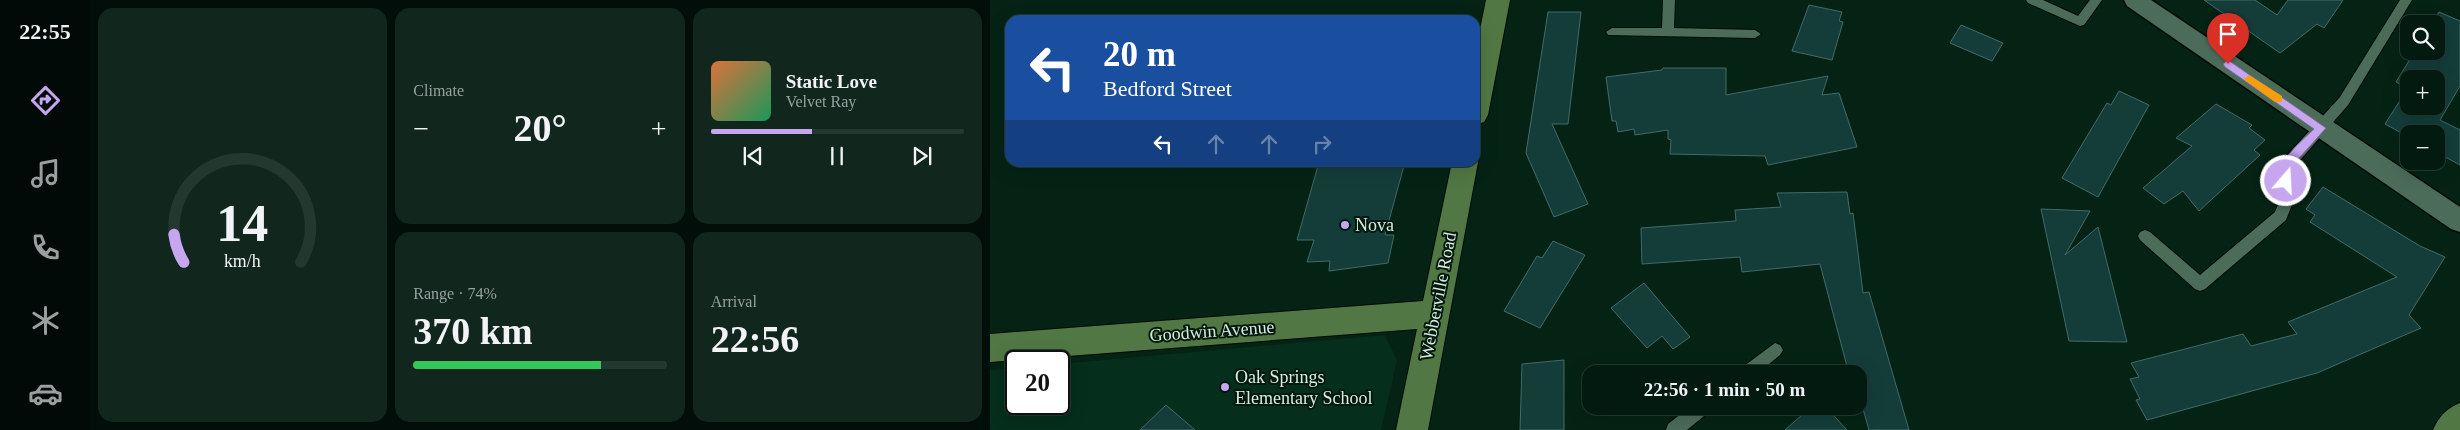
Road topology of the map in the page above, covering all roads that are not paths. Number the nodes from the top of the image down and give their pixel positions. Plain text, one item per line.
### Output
1 (1498, 0) edge
2 (1669, 0) edge
3 (2032, 0) edge
4 (2096, 0) edge
5 (2135, 0) edge
6 (2406, 0) edge
7 (1612, 32) dead end
8 (1668, 32) junction
9 (1755, 34) dead end
10 (1480, 90) edge
11 (2321, 128) junction
12 (1464, 167) edge
13 (2460, 220) edge
14 (2144, 236) dead end
15 (1434, 314) junction
16 (990, 348) edge
17 (1774, 350) dead end
18 (1756, 365) edge
19 (1693, 415) edge
20 (2460, 419) edge
21 (1412, 430) edge
22 (1674, 430) edge
23 (2449, 430) edge

1 - 10 street
2 - 8 lane
3 - 4 lane
5 - 11 street
6 - 11 lane
7 - 8 lane
8 - 9 lane
11 - 13 street
11 - 14 lane
12 - 15 street, Webberville Road
15 - 16 street, Goodwin Avenue
15 - 21 street, Webberville Road
17 - 18 lane
19 - 22 lane
20 - 23 street

